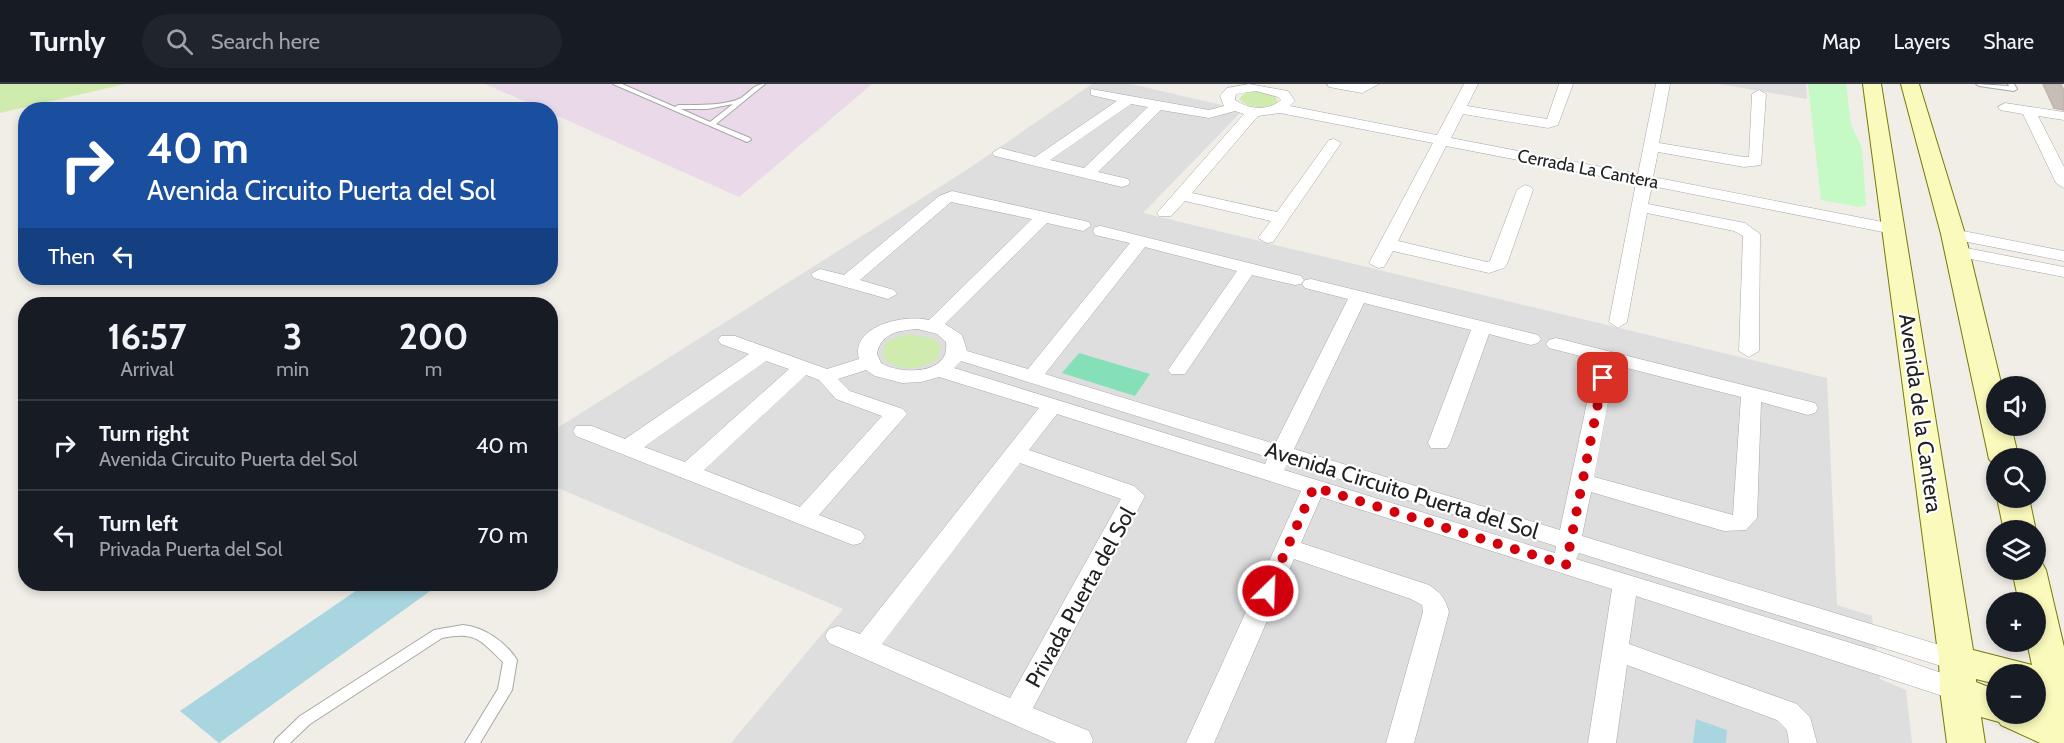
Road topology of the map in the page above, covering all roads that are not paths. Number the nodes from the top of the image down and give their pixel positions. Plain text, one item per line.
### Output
1 (616, 84) edge
2 (762, 84) edge
3 (1334, 84) edge
4 (1372, 84) edge
5 (1472, 84) edge
6 (1566, 84) edge
7 (1663, 84) edge
8 (1872, 84) edge
9 (1910, 84) edge
10 (1979, 84) edge
11 (2011, 84) edge
12 (1272, 86) edge
13 (1096, 92) dead end
14 (1759, 94) dead end
15 (1129, 99) junction
16 (742, 100) junction
17 (1158, 105) junction
18 (1285, 105) junction
19 (671, 107) junction
20 (1236, 107) junction
21 (2005, 107) dead end
22 (1459, 109) junction
23 (2028, 110) junction
24 (1254, 112) junction
25 (2064, 116) edge
26 (712, 124) junction
27 (1444, 136) junction
28 (747, 140) dead end
29 (1334, 143) dead end
30 (1652, 146) junction
31 (1000, 153) dead end
32 (1038, 162) junction
33 (1087, 174) junction
34 (1646, 176) junction
35 (1122, 182) dead end
36 (2064, 183) edge
37 (1525, 190) dead end
38 (1181, 195) junction
39 (1640, 207) junction
40 (1165, 213) dead end
41 (1045, 216) junction
42 (1281, 218) junction
43 (1893, 224) junction
44 (1083, 226) dead end
45 (1101, 231) dead end
46 (1267, 238) dead end
47 (1141, 241) junction
48 (1954, 242) junction
49 (1387, 244) junction
50 (2026, 249) junction
51 (2064, 256) edge
52 (1378, 263) dead end
53 (2032, 266) junction
54 (1248, 268) junction
55 (2064, 272) edge
56 (820, 274) dead end
57 (847, 282) junction
58 (888, 294) dead end
59 (1358, 296) junction
60 (1618, 322) dead end
61 (933, 326) junction
62 (1482, 327) junction
63 (1531, 339) dead end
64 (728, 340) dead end
65 (1556, 344) dead end
66 (1749, 351) dead end
67 (764, 353) junction
68 (957, 354) junction
69 (1607, 357) junction
70 (870, 362) junction
71 (803, 367) junction
72 (941, 370) junction
73 (1178, 370) dead end
74 (826, 376) junction
75 (1032, 377) junction
76 (1751, 394) junction
77 (1053, 405) junction
78 (1808, 408) dead end
79 (584, 431) dead end
80 (1439, 443) dead end
81 (627, 448) junction
82 (2001, 448) edge
83 (1016, 453) junction
84 (1276, 463) junction
85 (688, 472) junction
86 (1581, 481) junction
87 (1314, 487) junction
88 (804, 517) junction
89 (853, 537) dead end
90 (1287, 547) junction
91 (1567, 553) junction
92 (2031, 580) edge
93 (1625, 584) junction
94 (838, 636) dead end
95 (866, 647) junction
96 (1615, 650) junction
97 (1958, 675) junction
98 (1986, 675) edge
99 (2052, 683) edge
100 (1986, 699) edge
101 (1016, 713) junction
102 (2037, 724) edge
103 (2064, 726) edge
104 (2064, 736) edge
105 (1079, 740) dead end
106 (281, 743) edge
107 (472, 743) edge
108 (1200, 743) edge
109 (1400, 743) edge
110 (1602, 743) edge
111 (1803, 743) edge
112 (1966, 743) edge

1 - 19 lane
2 - 16 lane
3 - 4 street
5 - 22 street
6 - 22 street
7 - 30 street
8 - 43 street, Avenida de la Cantera
9 - 48 street
10 - 11 lane
12 - 18 street, Cerrada La Cantera
12 - 20 street, Cerrada La Cantera
13 - 15 street
14 - 30 street
15 - 17 street
15 - 32 street
16 - 19 lane
16 - 26 lane
17 - 20 street
17 - 33 street
18 - 24 street, Cerrada La Cantera
18 - 27 street, Cerrada La Cantera
19 - 26 lane
20 - 24 street, Cerrada La Cantera
21 - 23 street
22 - 27 street
23 - 25 street
23 - 36 street
24 - 38 street
26 - 28 lane
27 - 34 street, Cerrada La Cantera
27 - 49 street
29 - 42 street
30 - 34 street
31 - 32 street
32 - 33 street
33 - 35 street
34 - 39 street
34 - 43 street, Cerrada La Cantera
37 - 49 street
38 - 40 street
38 - 42 street
39 - 60 street
39 - 66 street
41 - 44 street
41 - 57 street
41 - 61 street
42 - 46 street
43 - 97 street, Avenida de la Cantera
45 - 47 street
47 - 54 street
47 - 75 street
48 - 50 street
48 - 53 street
48 - 82 street
49 - 52 street
50 - 51 street
50 - 53 street
53 - 55 street
54 - 59 street
54 - 73 street
56 - 57 street
57 - 58 street
59 - 62 street
59 - 84 street
61 - 68 street
61 - 70 street
62 - 63 street
62 - 80 street
64 - 67 street
65 - 69 street
67 - 71 street
67 - 81 street
68 - 72 street
68 - 75 street, Avenida Circuito Puerta del Sol
69 - 76 street
69 - 86 street
70 - 72 street
70 - 74 street
71 - 74 street
71 - 85 street
72 - 77 street, Avenida Circuito Puerta del Sol
74 - 88 street
75 - 84 street, Avenida Circuito Puerta del Sol
76 - 78 street
76 - 86 street
77 - 83 street
77 - 84 street, Avenida Circuito Puerta del Sol
79 - 81 street
81 - 85 street
83 - 95 street
83 - 101 street, Privada Puerta del Sol
84 - 87 street, Avenida Circuito Puerta del Sol
84 - 91 street, Avenida Circuito Puerta del Sol
85 - 88 street
86 - 91 street
87 - 90 street
87 - 91 street, Avenida Circuito Puerta del Sol
88 - 89 street
90 - 108 street
90 - 109 street
91 - 93 street, Avenida Circuito Puerta del Sol
91 - 97 street, Avenida Circuito Puerta del Sol
92 - 99 street
93 - 96 street
93 - 97 street, Avenida Circuito Puerta del Sol
94 - 95 street, Privada Puerta del Sol
95 - 101 street, Privada Puerta del Sol
96 - 110 street
96 - 111 street
97 - 98 street, Avenida Circuito Puerta del Sol
97 - 100 street, Avenida Circuito Puerta del Sol
97 - 112 street, Avenida de la Cantera
99 - 103 street
101 - 105 street, Privada Puerta del Sol
102 - 104 street
106 - 107 lane

